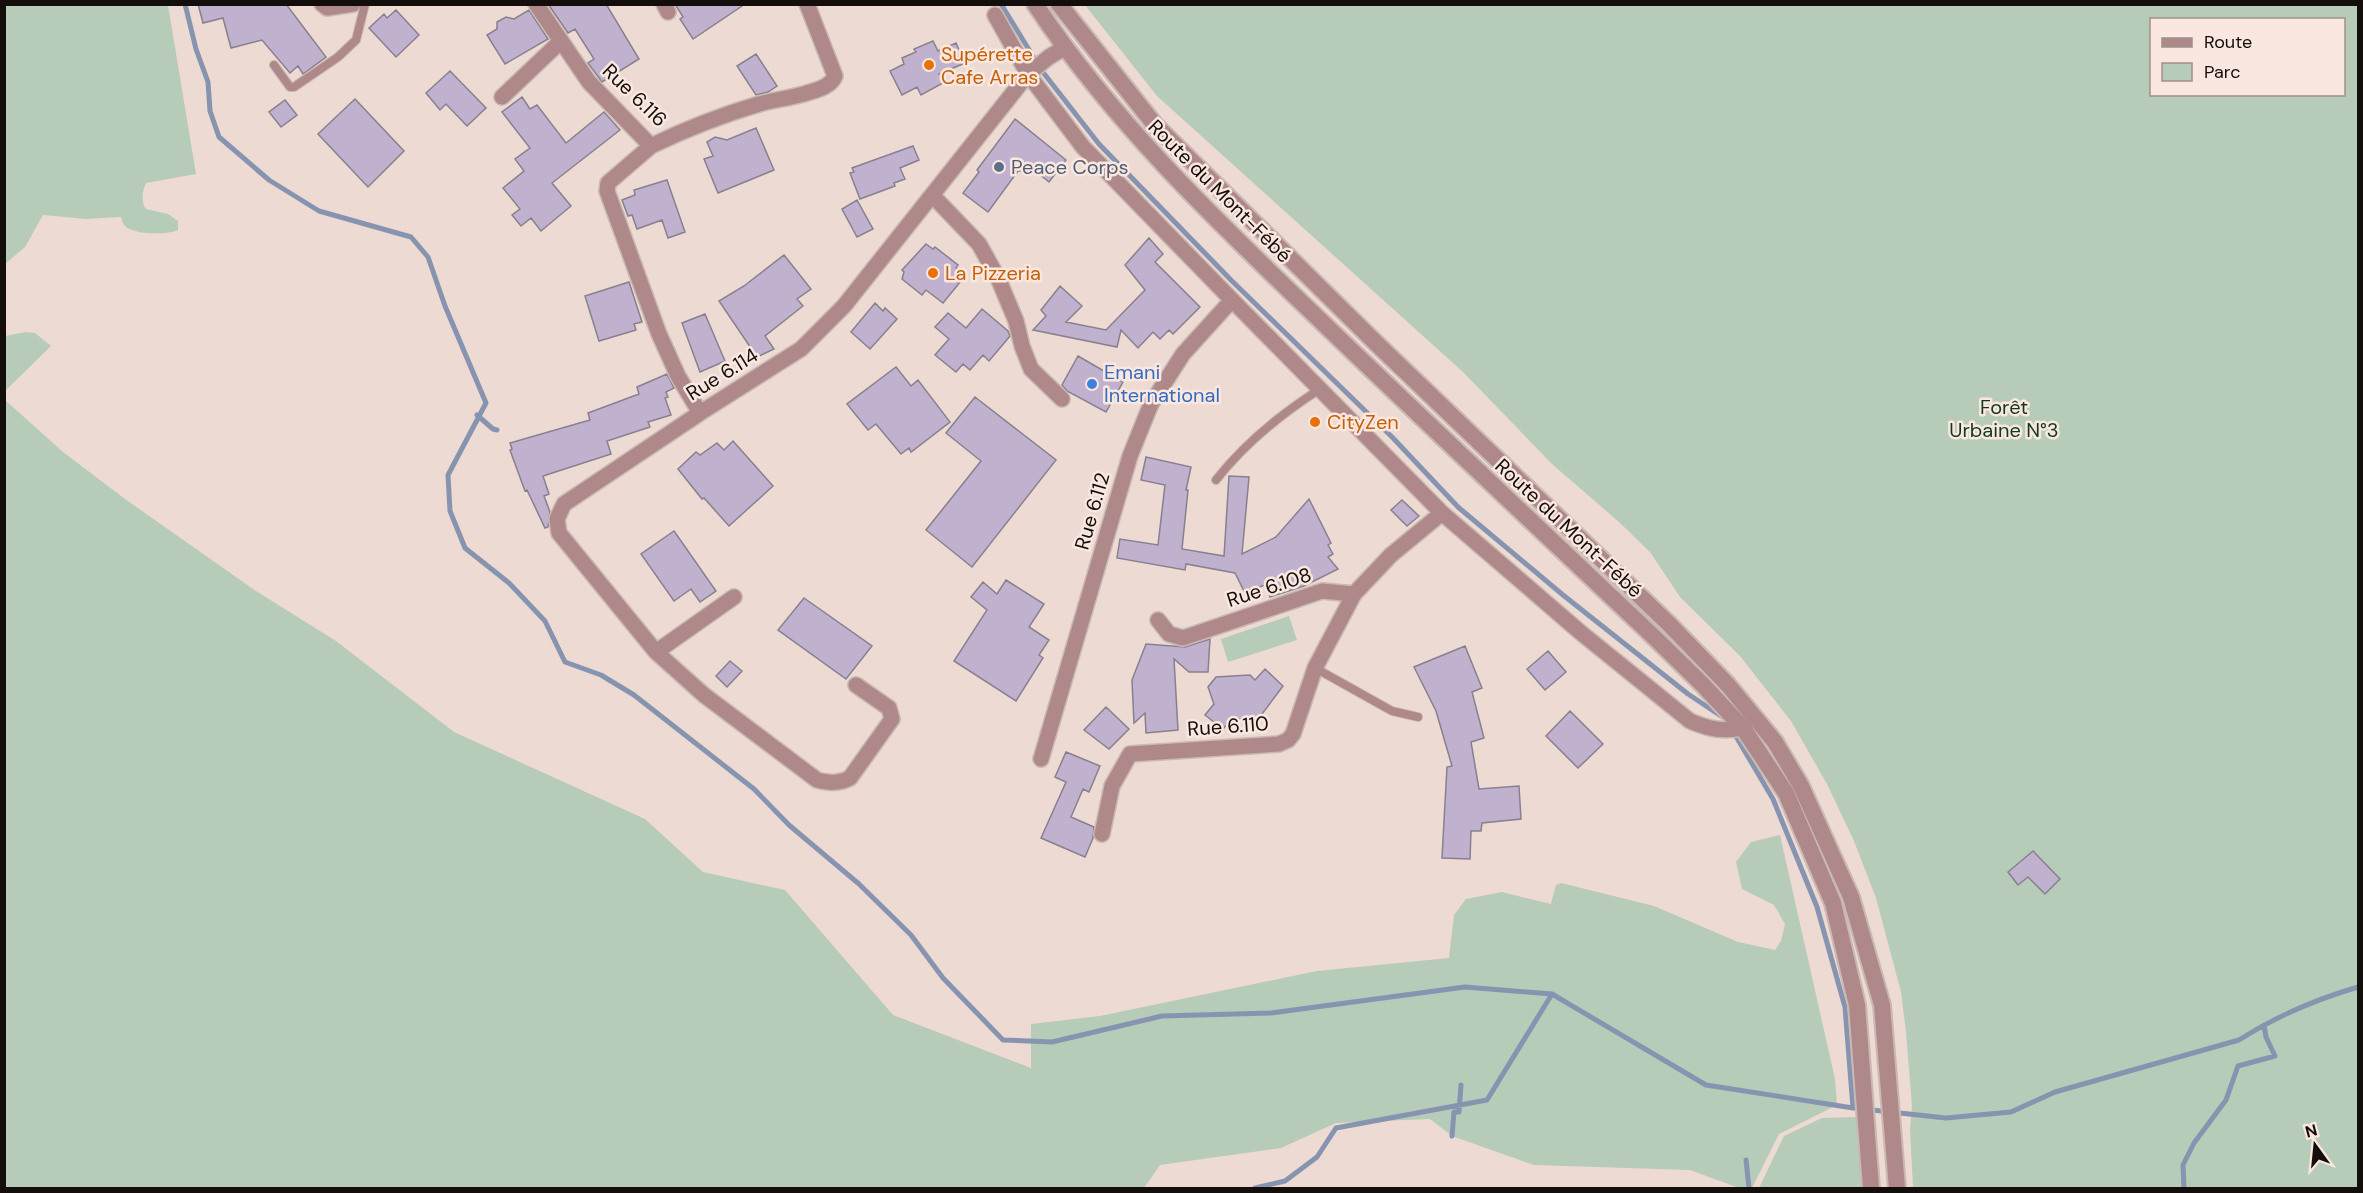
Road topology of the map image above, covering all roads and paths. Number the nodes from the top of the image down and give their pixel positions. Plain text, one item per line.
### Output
1 (322, 4) edge
2 (353, 4) edge
3 (366, 4) edge
4 (536, 4) edge
5 (807, 4) edge
6 (1035, 4) edge
7 (1059, 4) edge
8 (995, 15) dead end
9 (561, 41) junction
10 (1064, 48) junction
11 (274, 66) dead end
12 (1028, 74) junction
13 (502, 97) dead end
14 (651, 146) junction
15 (933, 196) junction
16 (1232, 300) junction
17 (1320, 389) junction
18 (1062, 399) dead end
19 (700, 412) junction
20 (1216, 480) dead end
21 (1442, 513) junction
22 (1354, 594) junction
23 (734, 597) dead end
24 (1158, 620) dead end
25 (656, 652) junction
26 (1315, 668) junction
27 (856, 685) dead end
28 (1418, 717) dead end
29 (1743, 728) junction
30 (1041, 759) dead end
31 (1102, 834) dead end
32 (1871, 1188) edge
33 (1897, 1188) edge

1 - 2 street
3 - 11 lane
4 - 9 street, Rue 6.116
5 - 14 street, Rue 6.116
6 - 10 street, Route du Mont-Fébé
7 - 33 street, Route du Mont-Fébé
8 - 12 street
9 - 13 street
9 - 14 street, Rue 6.116
10 - 12 street, Rue 6.114
10 - 29 street, Route du Mont-Fébé
12 - 15 street, Rue 6.114
12 - 16 street
14 - 19 street
15 - 18 street
15 - 19 street, Rue 6.114
16 - 17 street
16 - 30 street, Rue 6.112
17 - 20 lane
17 - 21 street
19 - 25 street, Rue 6.114
21 - 22 street
21 - 29 street
22 - 24 street, Rue 6.108
22 - 26 street, Rue 6.110
23 - 25 street
25 - 27 street, Rue 6.114
26 - 28 lane
26 - 31 street, Rue 6.110
29 - 32 street, Route du Mont-Fébé

